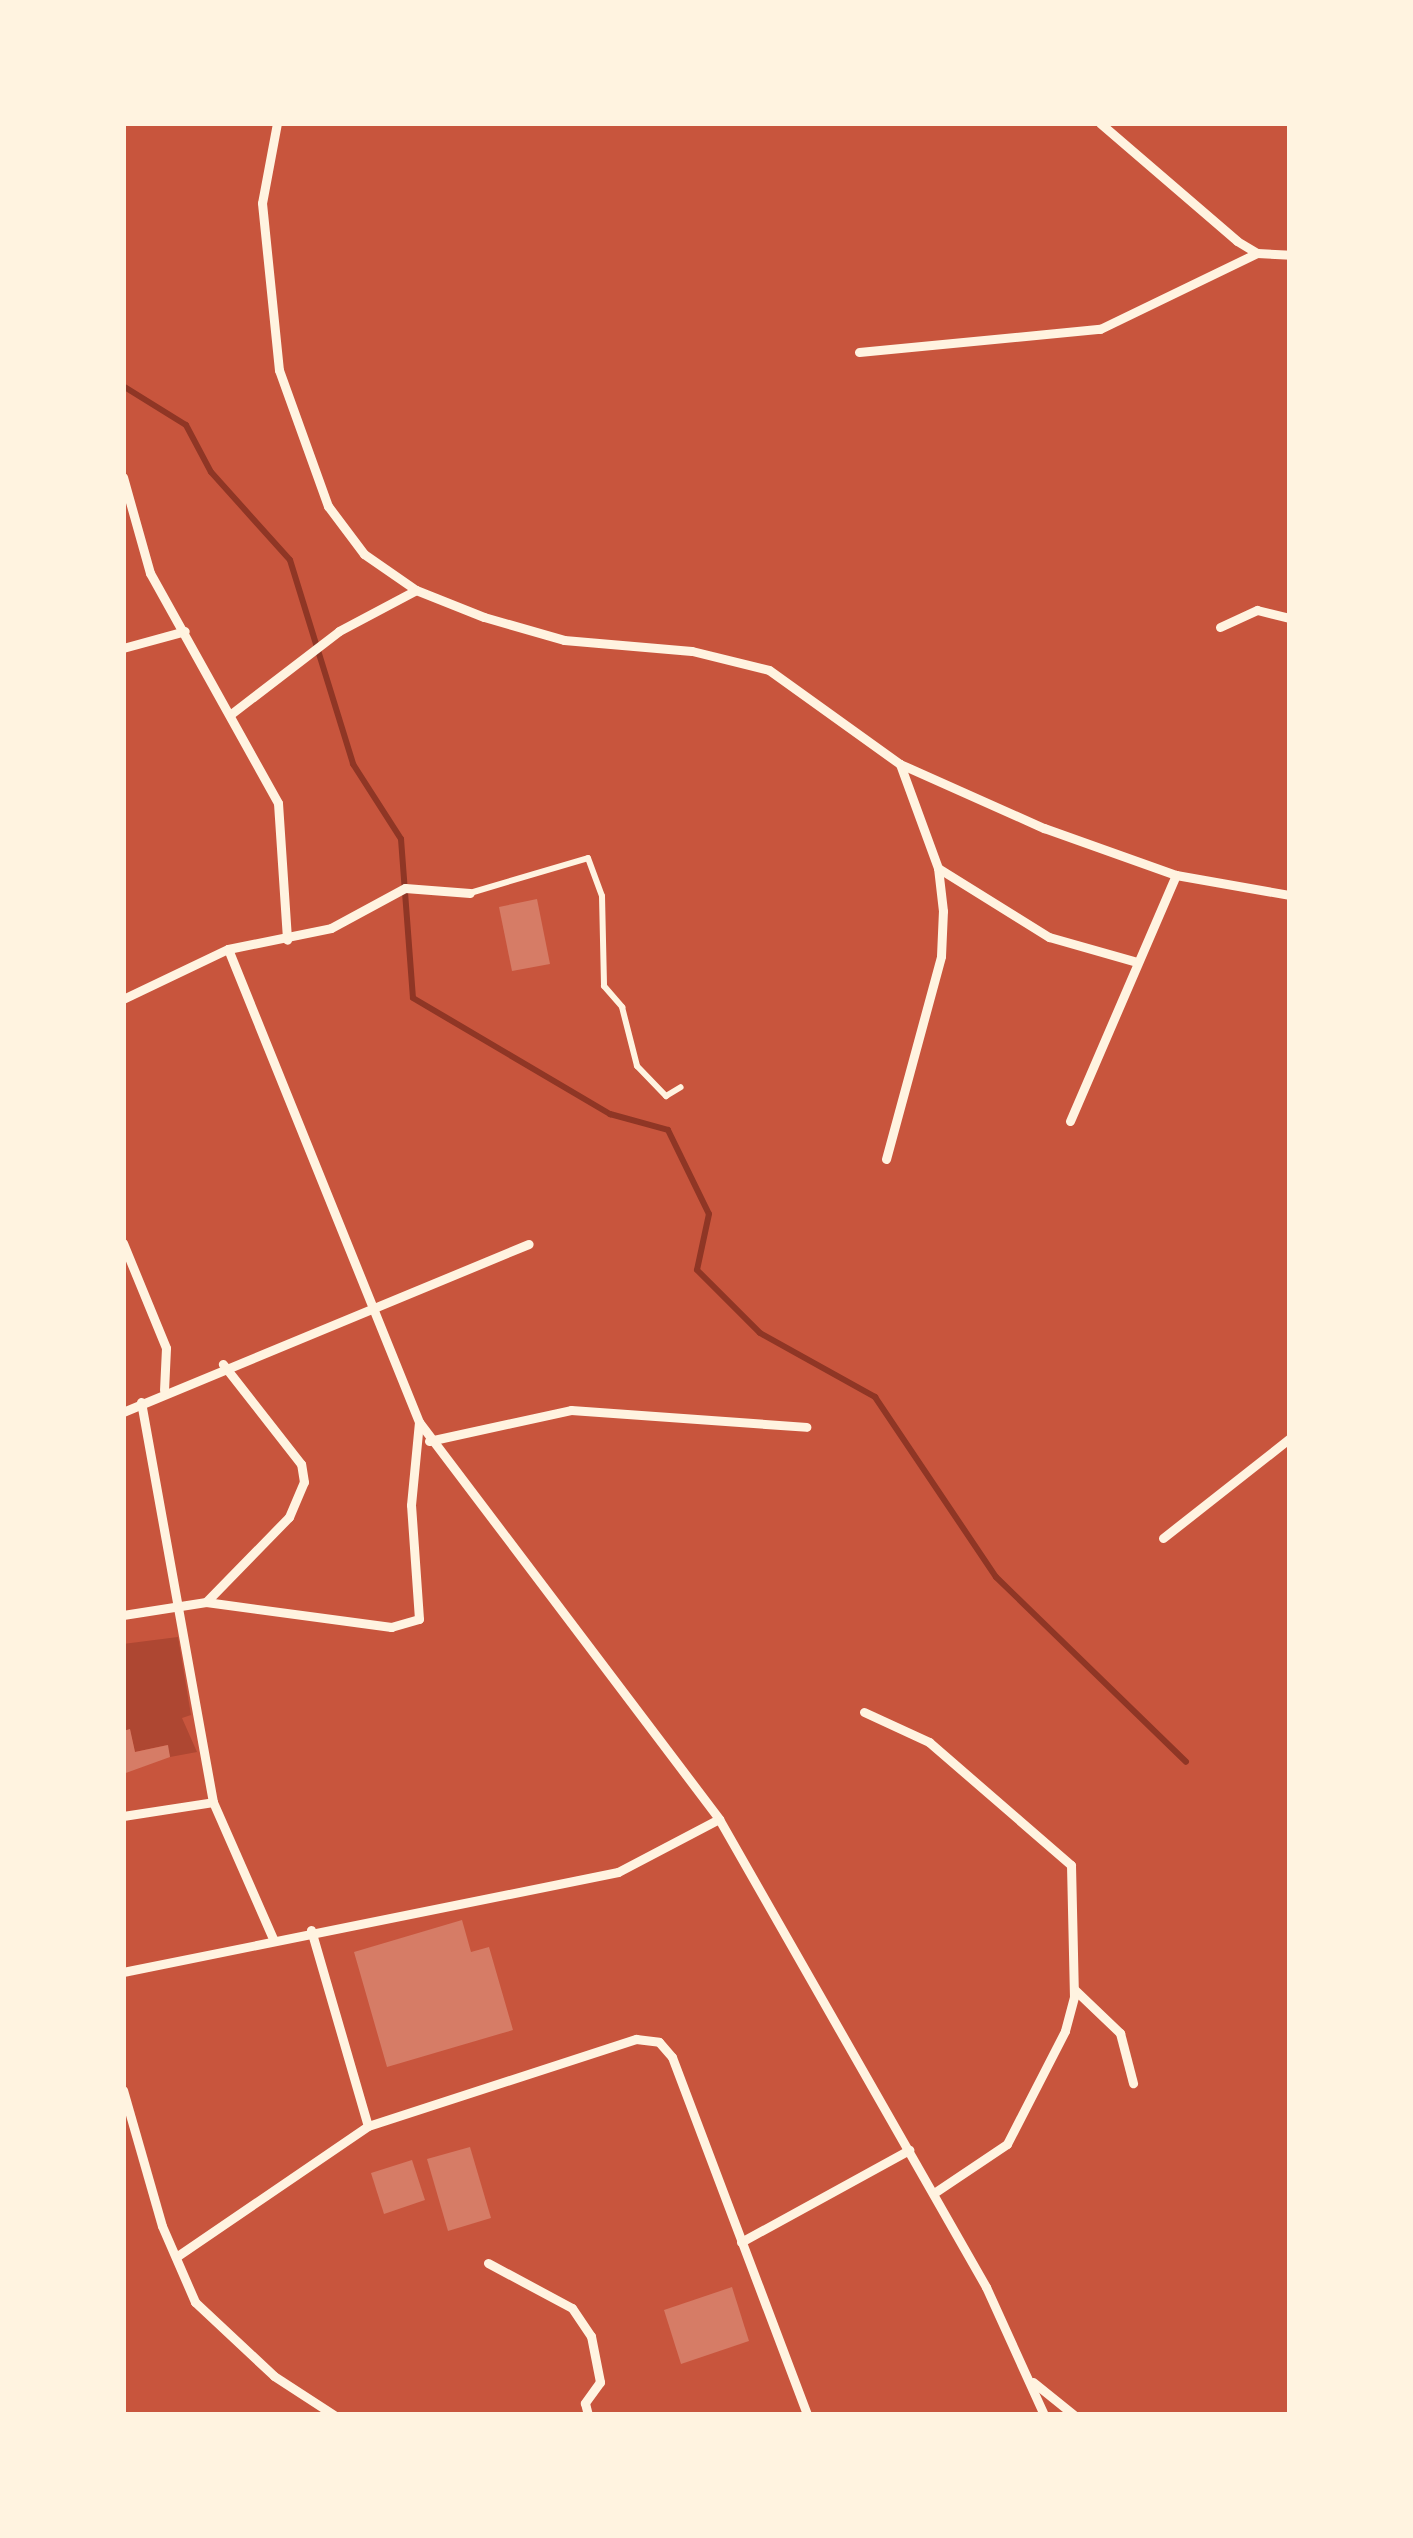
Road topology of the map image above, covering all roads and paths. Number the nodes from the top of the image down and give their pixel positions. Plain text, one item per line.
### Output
1 (277, 123) edge
2 (1100, 123) edge
3 (1257, 254) junction
4 (1290, 255) edge
5 (859, 352) dead end
6 (123, 477) edge
7 (416, 590) junction
8 (1290, 618) edge
9 (1220, 627) dead end
10 (185, 631) junction
11 (123, 648) edge
12 (231, 715) junction
13 (900, 764) junction
14 (938, 868) junction
15 (1176, 875) junction
16 (470, 893) joint
17 (1290, 895) edge
18 (286, 940) junction
19 (228, 949) junction
20 (1137, 962) junction
21 (123, 999) edge
22 (681, 1087) dead end
23 (1070, 1121) dead end
24 (886, 1159) dead end
25 (123, 1243) edge
26 (529, 1244) dead end
27 (370, 1307) junction
28 (223, 1364) junction
29 (164, 1390) junction
30 (141, 1402) junction
31 (123, 1412) edge
32 (419, 1422) junction
33 (806, 1427) dead end
34 (1290, 1438) edge
35 (429, 1441) junction
36 (1163, 1538) dead end
37 (206, 1602) junction
38 (176, 1605) junction
39 (123, 1615) edge
40 (864, 1712) dead end
41 (213, 1802) junction
42 (123, 1816) edge
43 (719, 1819) junction
44 (310, 1930) junction
45 (273, 1939) junction
46 (123, 1972) edge
47 (1074, 1989) junction
48 (1133, 2083) dead end
49 (123, 2090) edge
50 (368, 2126) junction
51 (909, 2150) junction
52 (934, 2193) junction
53 (741, 2242) junction
54 (176, 2257) junction
55 (488, 2263) dead end
56 (1033, 2382) junction
57 (586, 2409) edge
58 (334, 2415) edge
59 (808, 2415) edge
60 (1044, 2415) edge
61 (1074, 2415) edge

1 - 7 street
2 - 3 street
3 - 4 street
3 - 5 street
6 - 10 street
7 - 12 street
7 - 13 street
8 - 9 street
10 - 11 street
10 - 12 street
12 - 18 street
13 - 14 street
13 - 15 street
14 - 20 street
14 - 24 street
15 - 17 street
15 - 20 street
16 - 18 street
16 - 22 street
18 - 19 street
19 - 21 street
19 - 27 street
20 - 23 street
25 - 29 street
26 - 27 street
27 - 28 street
27 - 32 street
28 - 29 street
28 - 37 street
29 - 30 street
30 - 31 street
30 - 38 street
32 - 35 street
32 - 37 street
33 - 35 street
34 - 36 street
35 - 43 street
37 - 38 street
38 - 39 street
38 - 41 street
40 - 47 street
41 - 42 street
41 - 45 street
43 - 44 street
43 - 51 street
44 - 45 street
44 - 50 street
45 - 46 street
47 - 48 street
47 - 52 street
49 - 54 street
50 - 53 street
50 - 54 street
51 - 52 street
51 - 53 street
52 - 56 street
53 - 59 street
54 - 58 street
55 - 57 street
56 - 60 street
56 - 61 street

